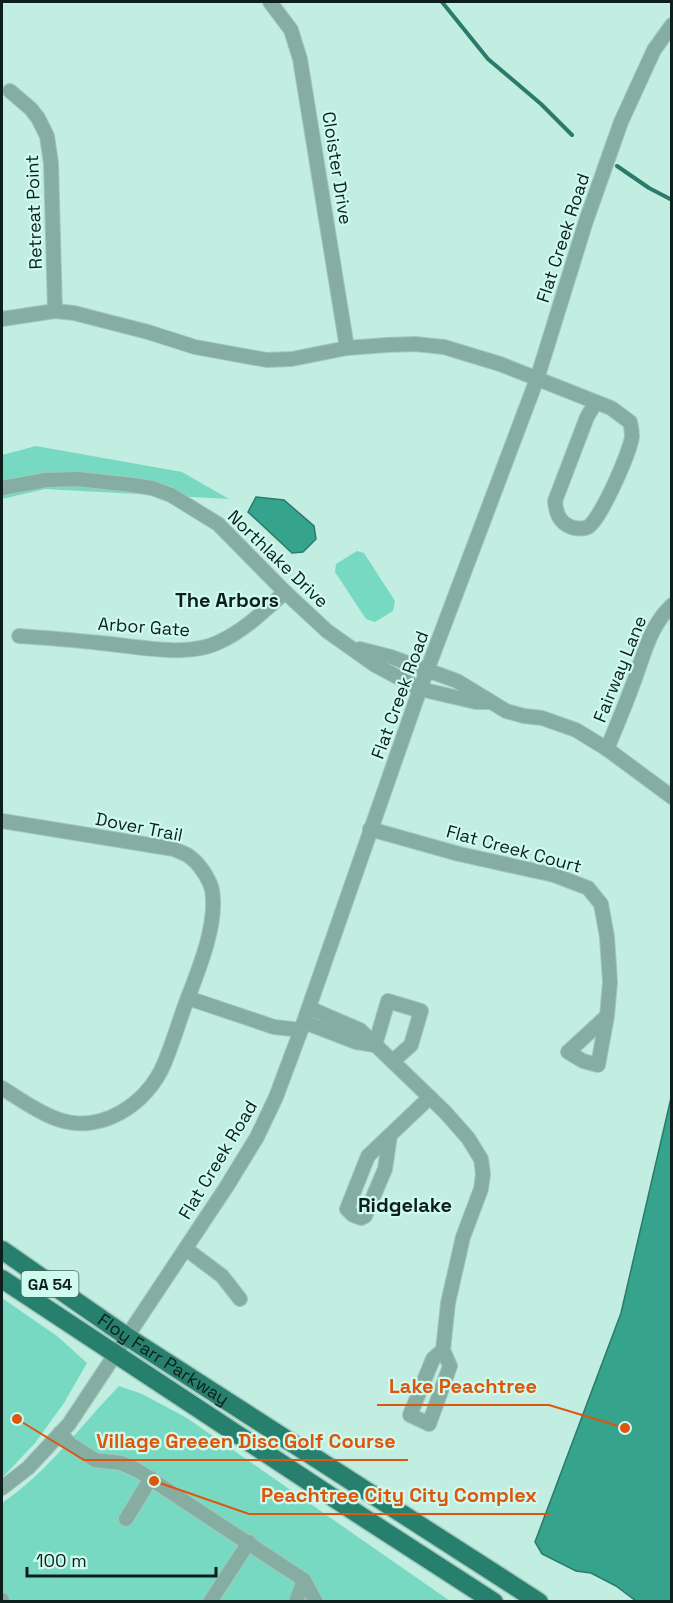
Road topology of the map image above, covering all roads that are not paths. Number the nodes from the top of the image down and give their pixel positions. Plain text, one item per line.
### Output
1 (270, 2) edge
2 (672, 25) edge
3 (4, 89) edge
4 (55, 311) junction
5 (2, 319) edge
6 (347, 348) junction
7 (537, 380) junction
8 (596, 402) junction
9 (2, 488) edge
10 (285, 592) junction
11 (672, 605) edge
12 (19, 636) dead end
13 (352, 647) junction
14 (428, 672) junction
15 (420, 689) junction
16 (489, 702) junction
17 (607, 749) junction
18 (672, 797) edge
19 (2, 821) edge
20 (370, 829) junction
21 (188, 998) junction
22 (309, 1008) junction
23 (607, 1016) dead end
24 (302, 1026) junction
25 (375, 1045) junction
26 (393, 1061) junction
27 (2, 1088) edge
28 (430, 1097) junction
29 (390, 1135) junction
30 (186, 1249) junction
31 (2, 1250) edge
32 (2, 1279) edge
33 (240, 1299) dead end
34 (126, 1336) junction
35 (443, 1350) junction
36 (115, 1354) junction
37 (60, 1433) junction
38 (151, 1478) junction
39 (2, 1488) edge
40 (126, 1519) dead end
41 (249, 1542) junction
42 (304, 1580) junction
43 (210, 1602) edge
44 (296, 1602) edge
45 (316, 1602) edge
46 (494, 1602) edge
47 (539, 1602) edge

1 - 6 street, Cloister Drive
2 - 7 street, Flat Creek Road
3 - 4 street, Retreat Point
4 - 5 street
4 - 6 street
6 - 7 street
7 - 8 street
7 - 14 street, Flat Creek Road
8 - 8 street
9 - 10 street, Northlake Drive
10 - 12 street, Arbor Gate
10 - 13 street, Northlake Drive
11 - 17 street, Fairway Lane
13 - 14 street, Northlake Drive
13 - 15 street, Northlake Drive
14 - 15 street, Flat Creek Road
14 - 16 street, Northlake Drive
15 - 16 street, Northlake Drive
15 - 20 street, Flat Creek Road
16 - 17 street, Northlake Drive
17 - 18 street, Northlake Drive
19 - 21 street, Dover Trail
20 - 22 street, Flat Creek Road
20 - 23 street, Flat Creek Court
21 - 24 street
21 - 27 street, Dover Trail
22 - 24 street, Flat Creek Road
22 - 25 street
24 - 25 street
24 - 30 street, Flat Creek Road
25 - 26 street
25 - 26 street
26 - 28 street
28 - 29 street
28 - 35 street
29 - 29 street
30 - 33 street
30 - 34 street, Flat Creek Road
31 - 34 main road, Floy Farr Parkway / GA 54
32 - 36 main road, Floy Farr Parkway / GA 54
34 - 36 street, Flat Creek Road
34 - 47 main road, Floy Farr Parkway / GA 54
35 - 35 street
36 - 37 street, Flat Creek Road
36 - 46 main road, Floy Farr Parkway / GA 54
37 - 38 street
37 - 39 street, Flat Creek Road
38 - 40 street
38 - 41 street
41 - 42 street
41 - 43 street
42 - 44 street
42 - 45 street

